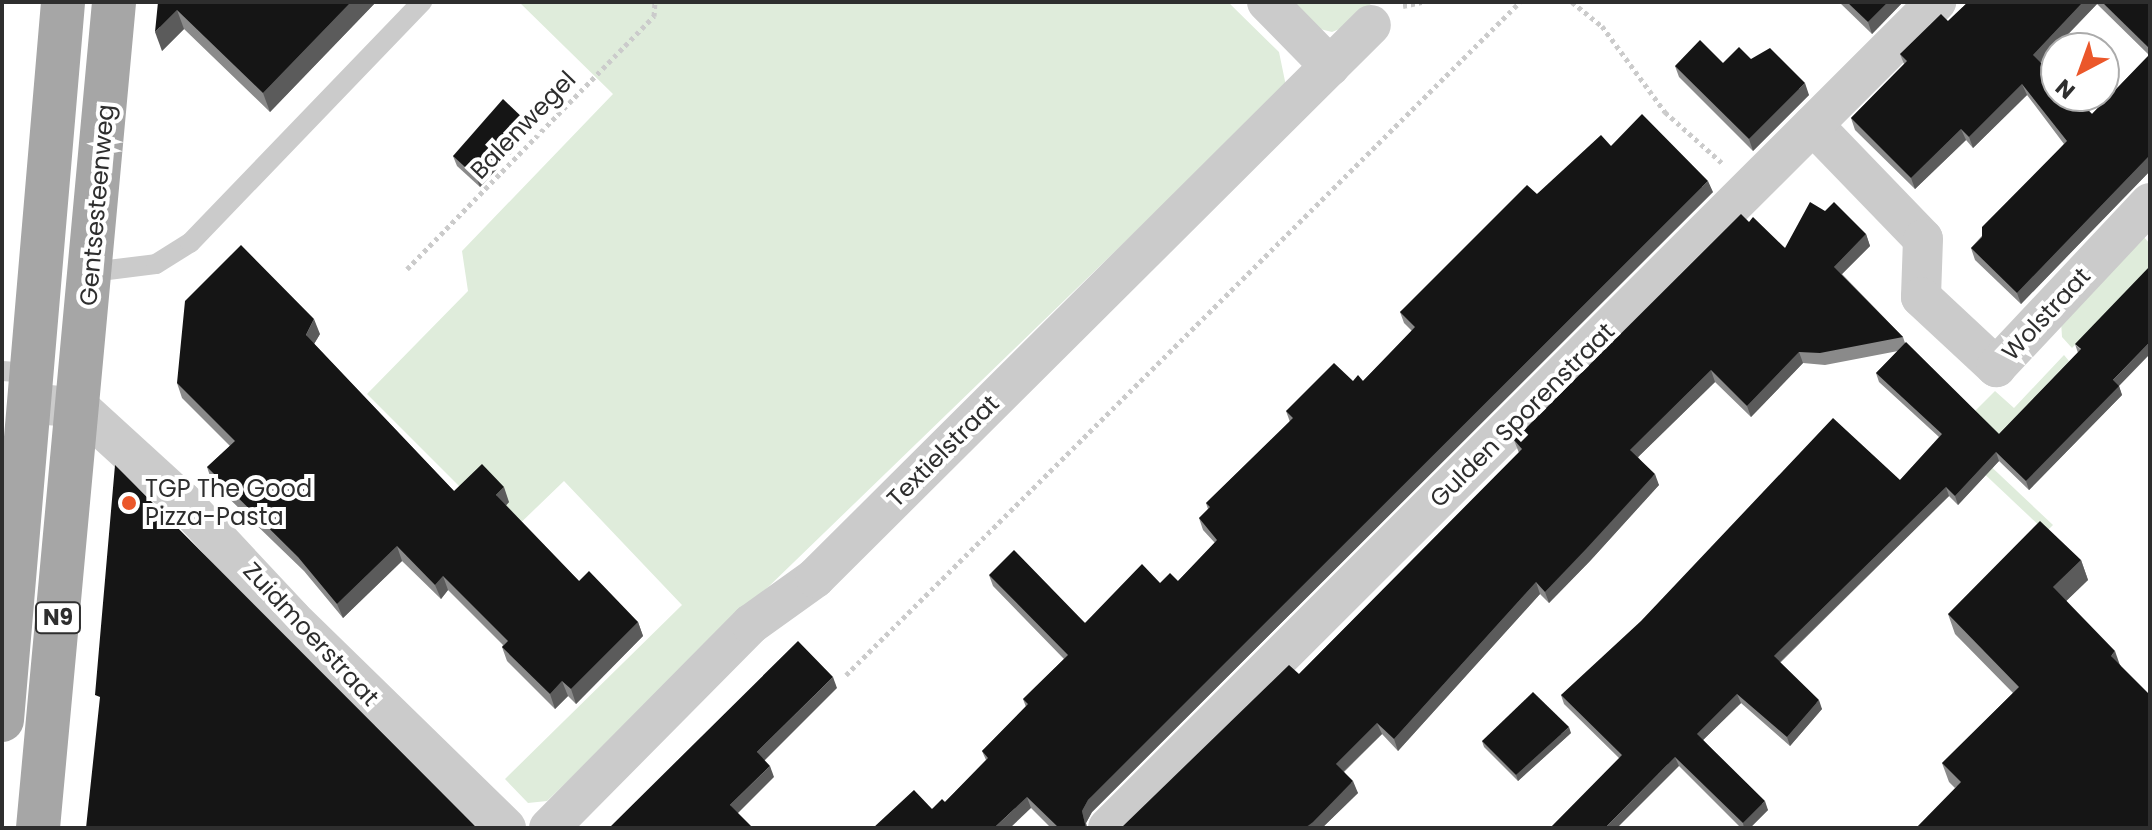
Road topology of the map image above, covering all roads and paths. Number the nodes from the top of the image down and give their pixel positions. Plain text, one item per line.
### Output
1 (63, 2) edge
2 (114, 2) edge
3 (422, 2) edge
4 (655, 2) edge
5 (1267, 2) edge
6 (1520, 2) edge
7 (1572, 2) edge
8 (1936, 2) edge
9 (1371, 25) dead end
10 (1330, 66) junction
11 (1813, 125) junction
12 (1750, 188) junction
13 (2150, 203) edge
14 (407, 269) dead end
15 (92, 272) junction
16 (20, 382) edge
17 (80, 408) junction
18 (846, 675) dead end
19 (2, 720) edge
20 (38, 828) edge
21 (506, 828) edge
22 (549, 828) edge
23 (1108, 828) edge

1 - 16 main road, N9
2 - 15 main road, Gentsesteenweg / N9
3 - 15 lane
4 - 14 path, Balenwegel
5 - 10 street
6 - 18 path
7 - 12 path
8 - 11 street, Gulden Sporenstraat
9 - 10 street, Textielstraat
10 - 22 street, Textielstraat
11 - 12 street, Gulden Sporenstraat
11 - 13 street, Wolstraat
12 - 23 street, Gulden Sporenstraat
15 - 17 main road, Gentsesteenweg / N9
16 - 17 street
16 - 19 main road, N9
17 - 20 main road, N9
17 - 21 street, Zuidmoerstraat

